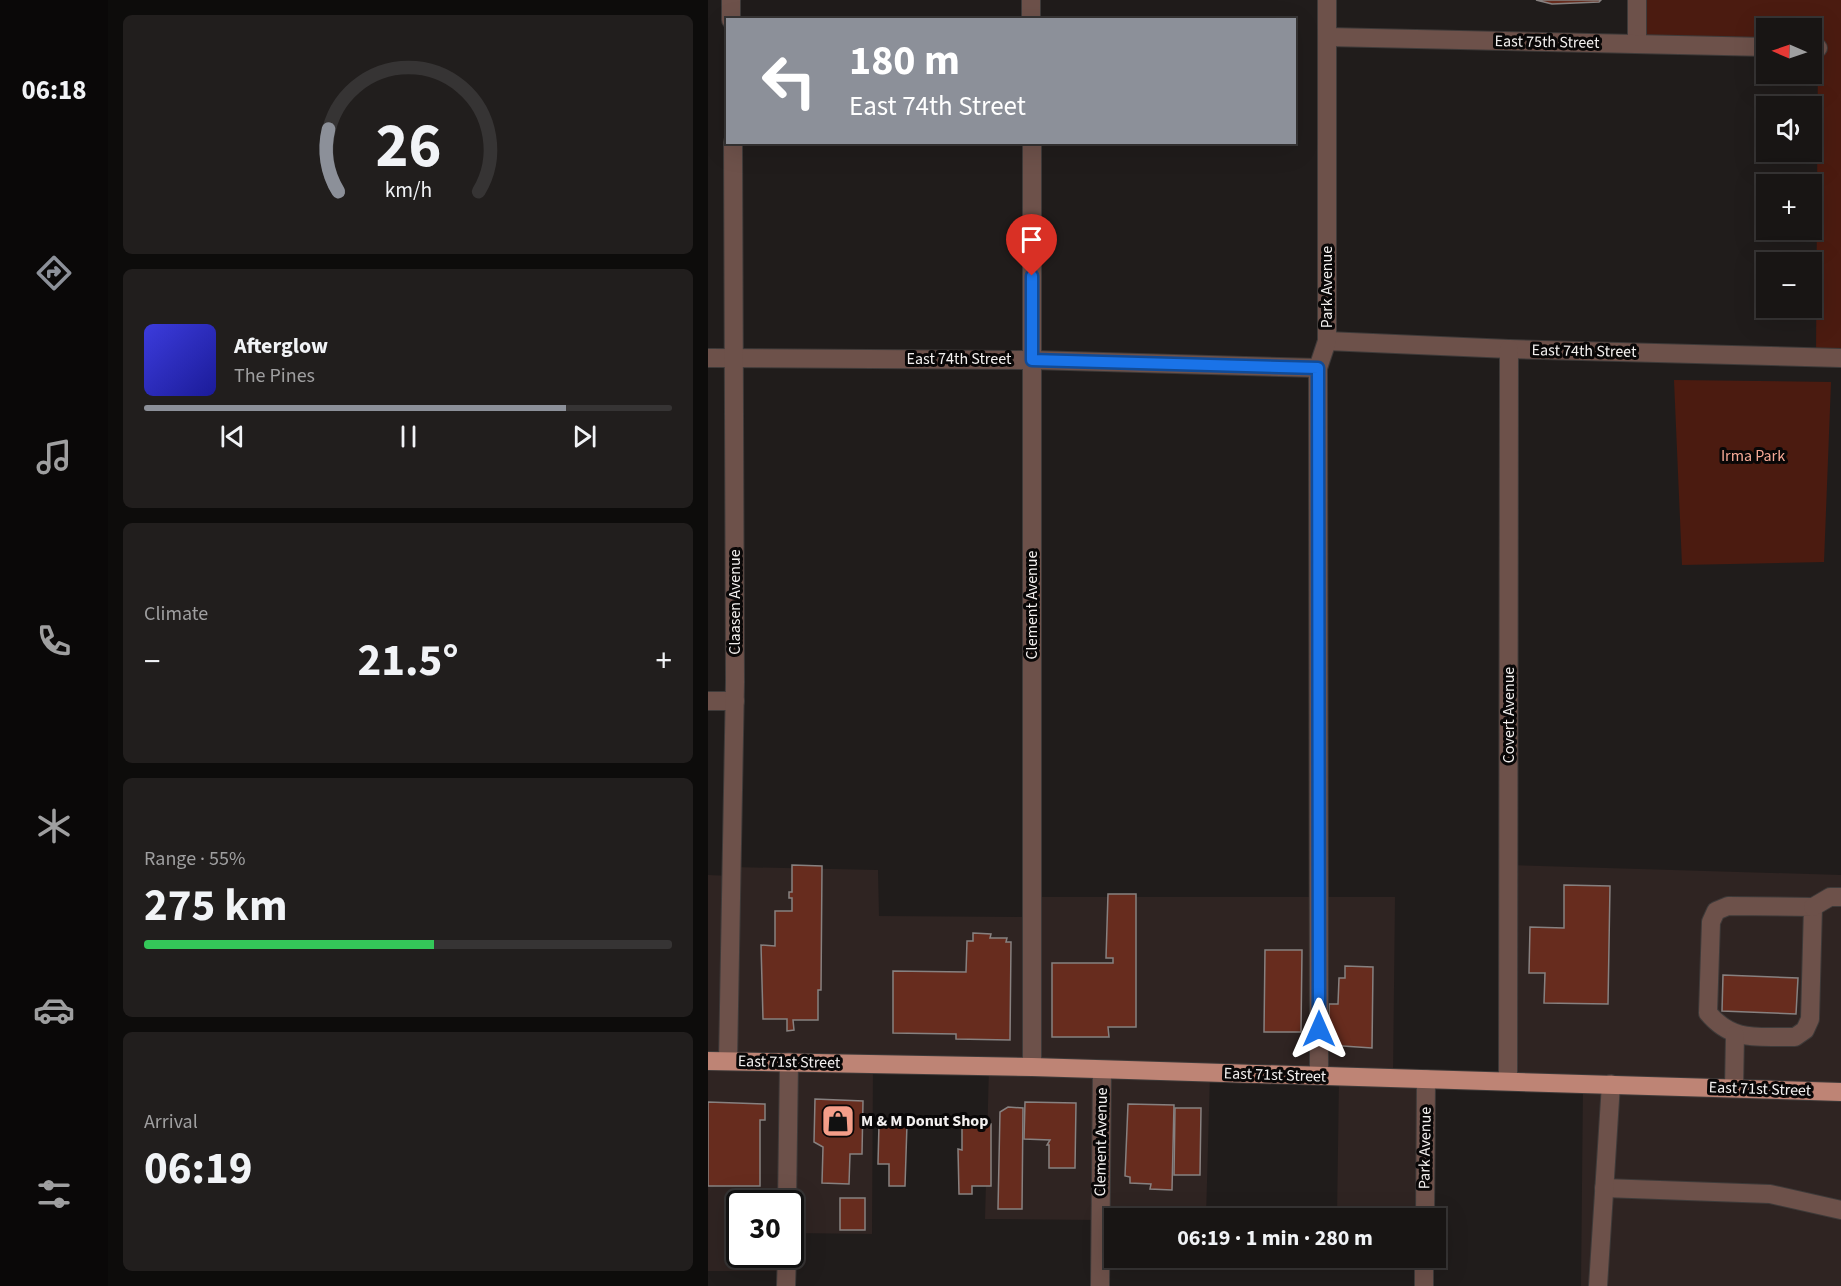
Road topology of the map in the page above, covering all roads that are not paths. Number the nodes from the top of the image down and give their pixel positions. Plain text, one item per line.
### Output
1 (731, 0) edge
2 (1031, 0) edge
3 (1328, 0) edge
4 (1637, 0) edge
5 (731, 18) edge
6 (1031, 18) edge
7 (1328, 37) junction
8 (1637, 44) junction
9 (1756, 47) edge
10 (733, 144) edge
11 (1032, 144) edge
12 (1327, 341) junction
13 (1509, 349) junction
14 (708, 358) edge
15 (736, 358) junction
16 (1841, 358) edge
17 (1032, 360) junction
18 (1318, 368) junction
19 (708, 701) edge
20 (735, 701) junction
21 (1841, 897) edge
22 (1813, 907) junction
23 (1735, 1035) junction
24 (708, 1060) edge
25 (728, 1061) junction
26 (789, 1062) junction
27 (1032, 1067) junction
28 (1102, 1070) junction
29 (1319, 1076) junction
30 (1426, 1079) junction
31 (1508, 1080) junction
32 (1611, 1084) junction
33 (1734, 1088) junction
34 (1841, 1092) edge
35 (1604, 1188) junction
36 (787, 1190) edge
37 (1425, 1208) edge
38 (1841, 1210) edge
39 (787, 1268) edge
40 (1424, 1268) edge
41 (786, 1286) edge
42 (1100, 1286) edge
43 (1424, 1286) edge
44 (1598, 1286) edge

1 - 5 street
2 - 6 street
3 - 7 street, Park Avenue
4 - 8 street
7 - 8 street, East 75th Street
7 - 12 street, Park Avenue
8 - 9 street, East 75th Street
10 - 15 street, Claasen Avenue
11 - 17 street, Clement Avenue
12 - 13 street, East 74th Street
12 - 18 street, Park Avenue
13 - 16 street, East 74th Street
13 - 31 street, Covert Avenue
14 - 15 street, East 74th Street
15 - 17 street, East 74th Street
15 - 20 street, Claasen Avenue
17 - 18 street, East 74th Street
17 - 27 street, Clement Avenue
18 - 29 street, Park Avenue
19 - 20 street
20 - 25 street, Claasen Avenue
21 - 22 street
22 - 23 street
22 - 23 street
23 - 33 street
24 - 25 main road, East 71st Street
25 - 26 main road, East 71st Street
26 - 27 main road, East 71st Street
26 - 36 street
27 - 28 main road, East 71st Street
28 - 29 main road, East 71st Street
28 - 42 street, Clement Avenue
29 - 30 main road, East 71st Street
30 - 31 main road, East 71st Street
30 - 37 street, Park Avenue
31 - 32 main road, East 71st Street
32 - 33 main road, East 71st Street
32 - 35 street
33 - 34 main road, East 71st Street
35 - 38 street
35 - 44 street
39 - 41 street
40 - 43 street

